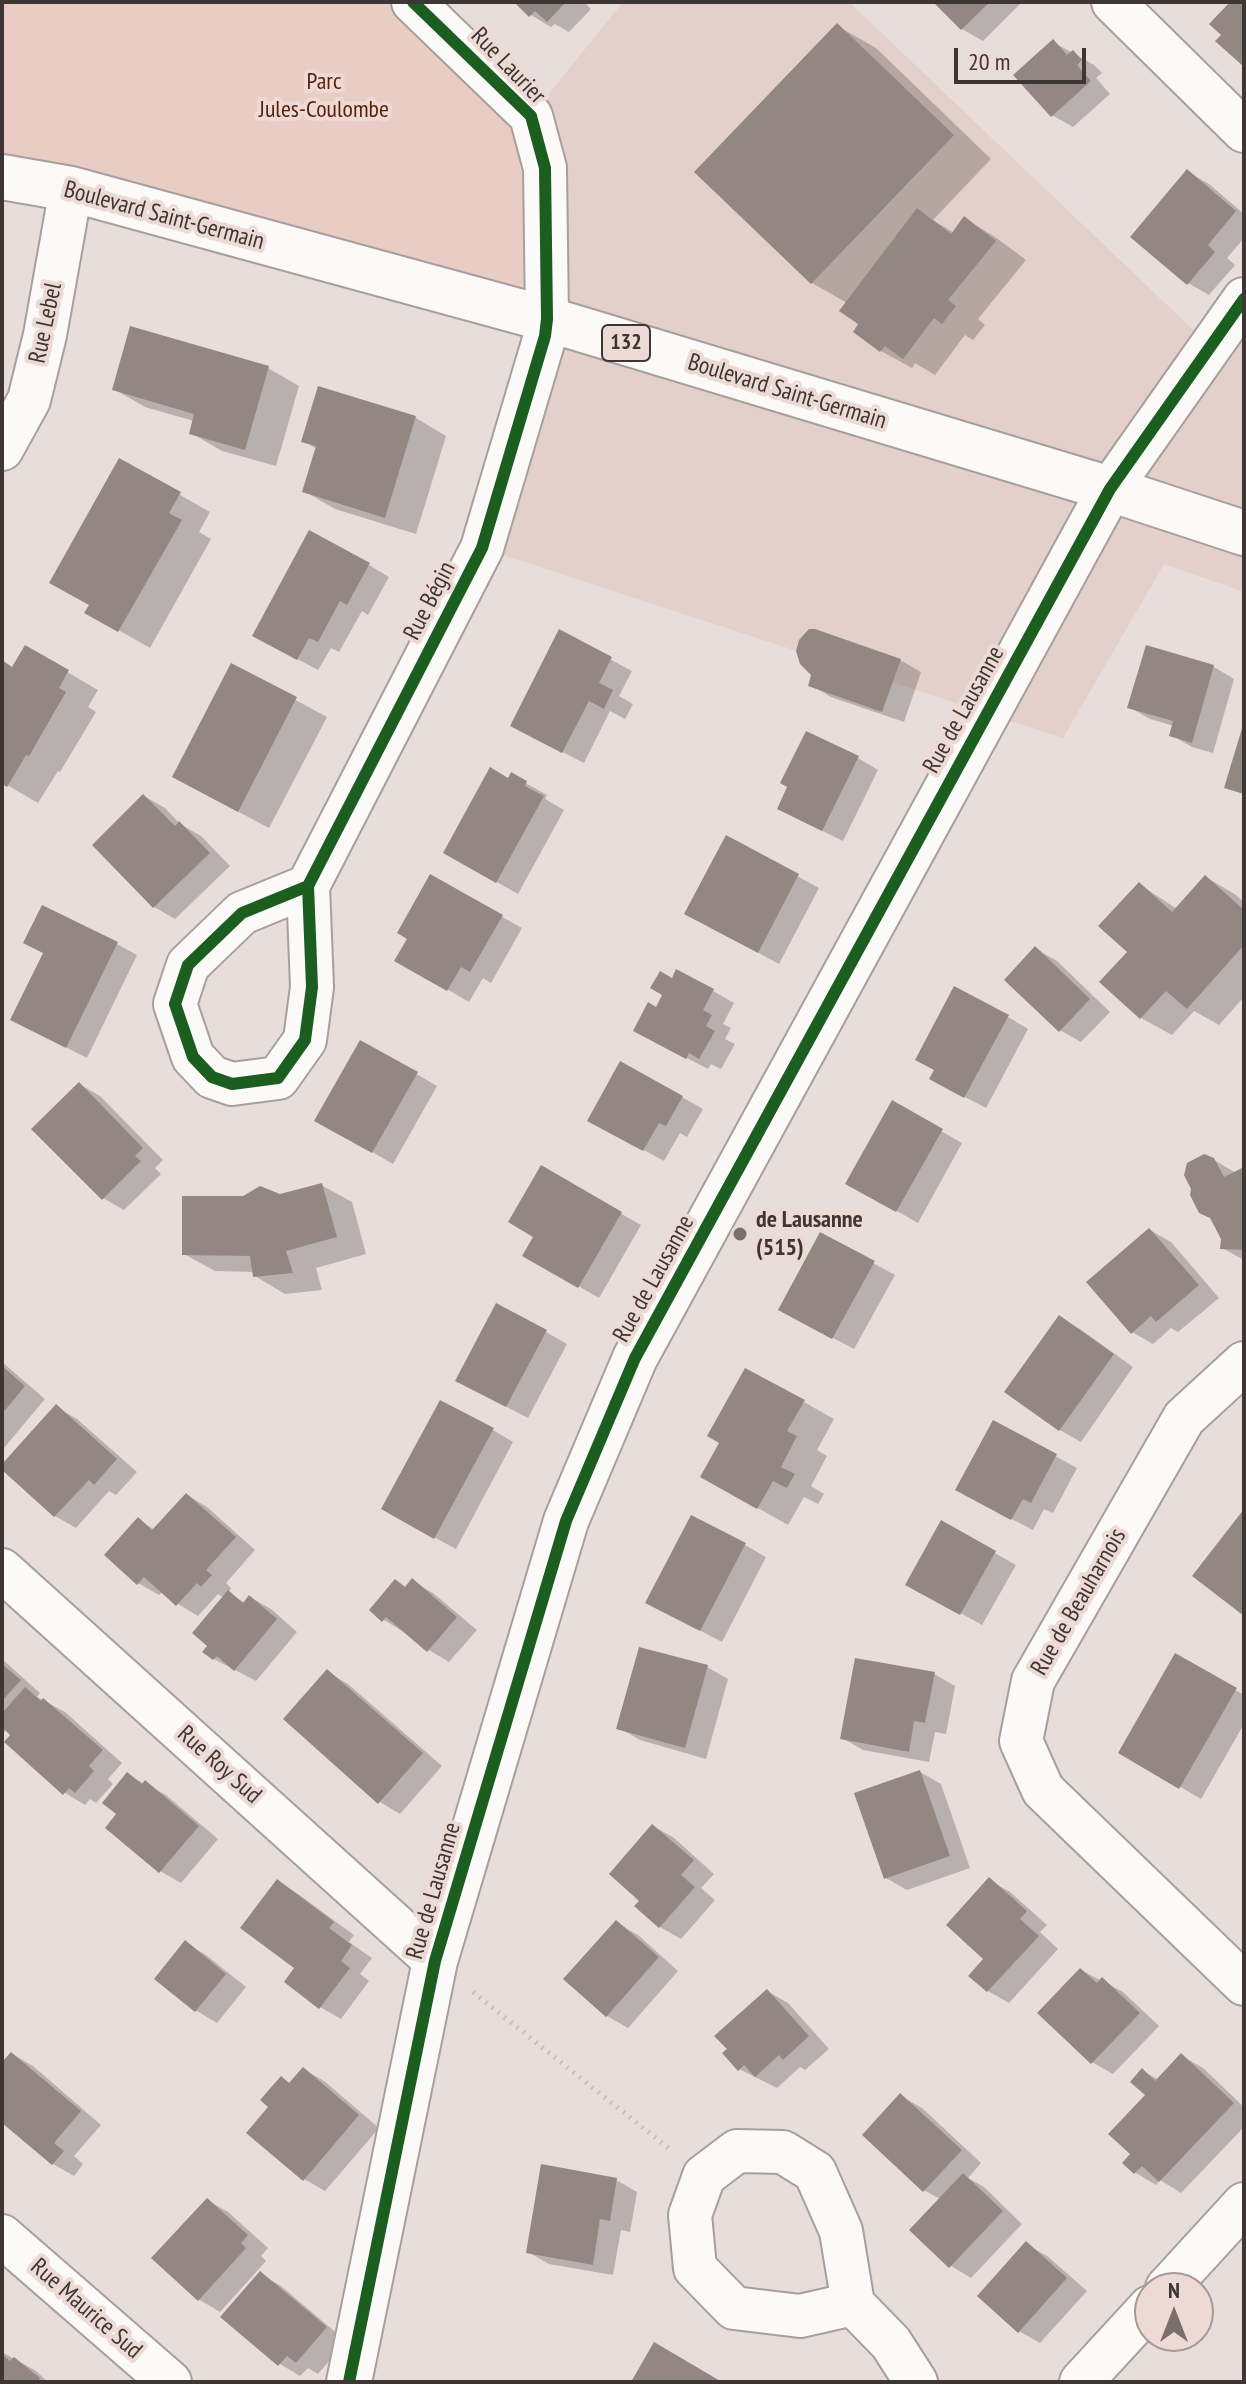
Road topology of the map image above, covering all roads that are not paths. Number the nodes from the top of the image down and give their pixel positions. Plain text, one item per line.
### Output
1 (413, 2) edge
2 (1113, 2) edge
3 (1244, 131) edge
4 (2, 177) edge
5 (71, 189) junction
6 (1244, 299) edge
7 (547, 319) junction
8 (2, 449) edge
9 (1110, 489) junction
10 (1244, 533) edge
11 (308, 886) junction
12 (1244, 1363) edge
13 (2, 1570) edge
14 (435, 1961) junction
15 (1244, 1984) edge
16 (1244, 2204) edge
17 (2, 2236) edge
18 (1182, 2272) edge
19 (853, 2304) junction
20 (1134, 2324) edge
21 (170, 2382) edge
22 (349, 2382) edge
23 (916, 2382) edge
24 (1081, 2382) edge

1 - 7 street, Rue Laurier
2 - 3 street
4 - 5 street, Boulevard Saint-Germain / 132
5 - 7 street, Boulevard Saint-Germain / 132
5 - 8 street, Rue Lebel
6 - 9 street, Rue de Lausanne
7 - 9 street, Boulevard Saint-Germain / 132
7 - 11 street, Rue Bégin
9 - 10 street, Boulevard Saint-Germain / 132
9 - 14 street, Rue de Lausanne
11 - 11 street, Rue Bégin
12 - 15 street, Rue de Beauharnois
13 - 14 street, Rue Roy Sud
14 - 22 street, Rue de Lausanne
16 - 18 street
17 - 21 street, Rue Maurice Sud
19 - 19 street
19 - 23 street
20 - 24 street

